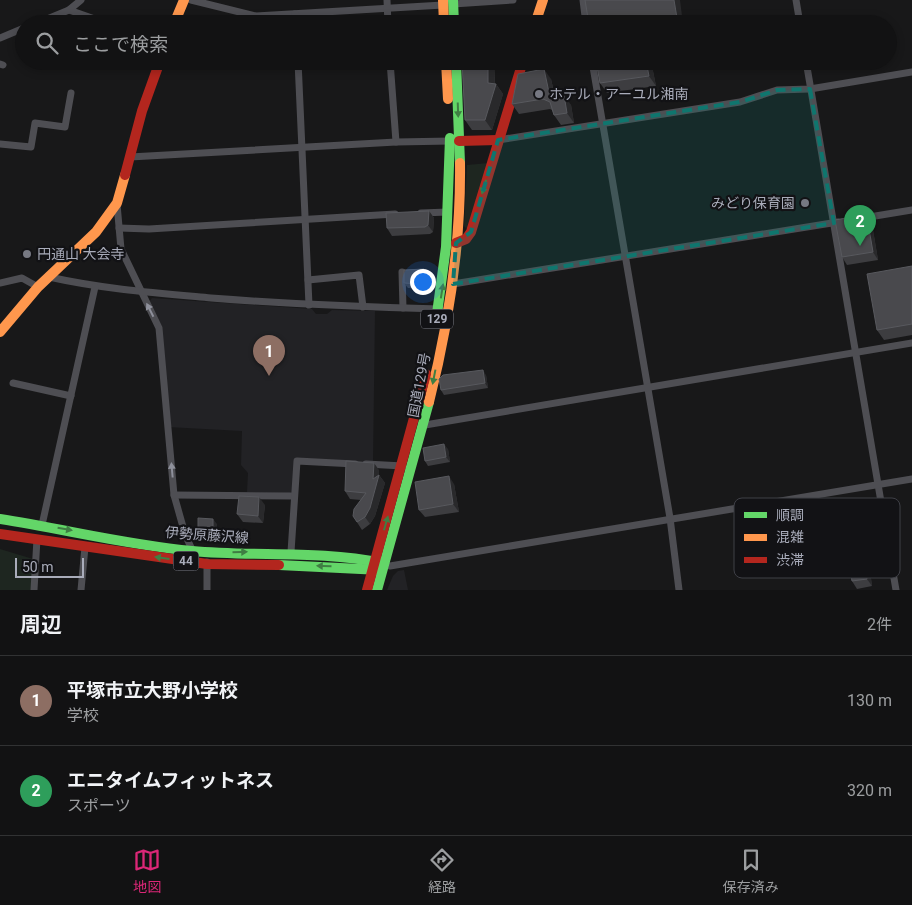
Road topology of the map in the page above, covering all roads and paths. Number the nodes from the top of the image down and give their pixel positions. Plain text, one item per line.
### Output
1 (81, 0) edge
2 (184, 0) edge
3 (191, 0) edge
4 (387, 0) edge
5 (512, 0) edge
6 (543, 0) edge
7 (583, 0) edge
8 (796, 0) edge
9 (493, 1) edge
10 (448, 2) edge
11 (387, 9) junction
12 (69, 10) junction
13 (295, 14) joint
14 (57, 15) edge
15 (83, 15) edge
16 (178, 15) edge
17 (252, 15) edge
18 (276, 15) edge
19 (387, 15) edge
20 (446, 15) edge
21 (452, 15) edge
22 (538, 15) edge
23 (585, 15) edge
24 (798, 15) edge
25 (15, 32) edge
26 (0, 38) edge
27 (157, 70) edge
28 (299, 70) edge
29 (391, 70) edge
30 (447, 70) edge
31 (456, 70) edge
32 (520, 70) edge
33 (593, 70) edge
34 (807, 70) edge
35 (912, 72) edge
36 (810, 89) junction
37 (71, 93) dead end
38 (601, 125) junction
39 (498, 140) junction
40 (454, 141) junction
41 (396, 142) junction
42 (0, 144) edge
43 (303, 148) junction
44 (130, 157) junction
45 (117, 203) junction
46 (912, 210) edge
47 (453, 212) junction
48 (401, 214) edge
49 (410, 214) edge
50 (306, 219) junction
51 (834, 223) junction
52 (120, 228) junction
53 (456, 243) junction
54 (626, 256) junction
55 (402, 272) edge
56 (49, 277) junction
57 (308, 280) junction
58 (0, 283) edge
59 (453, 284) junction
60 (38, 287) junction
61 (95, 287) junction
62 (140, 292) junction
63 (309, 305) junction
64 (363, 307) junction
65 (404, 308) junction
66 (443, 309) junction
67 (0, 332) edge
68 (912, 343) edge
69 (856, 352) junction
70 (13, 384) dead end
71 (647, 387) junction
72 (71, 396) junction
73 (425, 425) junction
74 (408, 466) junction
75 (912, 479) edge
76 (877, 484) junction
77 (174, 495) junction
78 (294, 496) junction
79 (792, 498) edge
80 (880, 498) edge
81 (734, 507) edge
82 (670, 518) junction
83 (0, 519) edge
84 (42, 525) junction
85 (0, 534) edge
86 (38, 539) junction
87 (85, 546) junction
88 (192, 551) junction
89 (207, 552) junction
90 (291, 552) junction
91 (207, 564) junction
92 (381, 566) junction
93 (34, 590) edge
94 (81, 590) edge
95 (207, 590) edge
96 (367, 590) edge
97 (377, 590) edge
98 (679, 590) edge

1 - 12 street
2 - 16 main road
3 - 17 street
4 - 11 street
5 - 9 street
6 - 22 main road
7 - 23 street
8 - 24 street
9 - 10 street
10 - 11 street
10 - 20 main road
10 - 21 main road
11 - 13 street
11 - 19 street
12 - 14 street
12 - 15 street
13 - 18 street
25 - 26 street
27 - 44 main road
28 - 43 street
29 - 41 street
30 - 40 main road, 国道129号 / 129
31 -> 40 main road, 国道129号 / 129
32 - 39 main road
33 - 38 street
34 - 36 street
35 - 36 street
36 - 38 street
36 - 51 street
37 - 42 street
38 - 39 street
38 - 54 street
39 - 40 main road
39 -> 53 main road
40 - 41 street
40 - 47 main road, 国道129号 / 129
41 - 43 street
43 - 44 street
43 - 50 street
44 - 45 main road
45 - 52 street
45 - 56 main road
46 - 51 street
47 - 49 street
47 - 53 main road, 国道129号 / 129
66 -> 47 main road, 国道129号 / 129
48 - 50 street
50 - 52 street
50 - 57 street
51 - 54 street
51 - 69 street
52 - 62 street
53 - 59 main road, 国道129号 / 129
54 - 59 street
54 - 71 street
55 - 65 street
56 - 60 main road
56 - 61 street
57 - 63 street
57 - 64 street
58 - 60 street
59 - 66 main road, 国道129号 / 129
60 - 67 main road
61 - 62 street
61 - 72 street
62 - 63 street
77 -> 62 street
63 - 64 street
64 - 65 street
65 - 66 street
66 -> 73 main road, 国道129号 / 129
66 - 74 main road, 国道129号 / 129
68 - 69 street
69 - 71 street
69 - 76 street
70 - 72 street
71 - 73 street
71 - 82 street
72 - 84 street
73 - 74 main road, 国道129号 / 129
74 - 78 street
74 - 92 main road, 国道129号 / 129
75 - 76 street
76 - 79 street
76 - 80 street
77 - 78 street
77 - 88 street
78 - 90 street
81 - 82 street
82 - 92 street
82 - 98 street
83 - 84 main road, 伊勢原藤沢線 / 44
84 -> 88 main road, 伊勢原藤沢線 / 44
85 - 86 main road, 伊勢原藤沢線 / 44
86 - 87 main road, 伊勢原藤沢線 / 44
86 - 93 street
91 -> 87 main road, 伊勢原藤沢線 / 44
87 - 94 street
88 - 89 main road, 伊勢原藤沢線 / 44
88 - 91 street
89 -> 90 main road, 伊勢原藤沢線 / 44
89 - 91 street
90 - 92 main road, 伊勢原藤沢線 / 44
92 -> 91 main road, 伊勢原藤沢線 / 44
91 - 95 street
92 - 96 main road, 国道129号 / 129
92 - 97 main road, 国道129号 / 129

